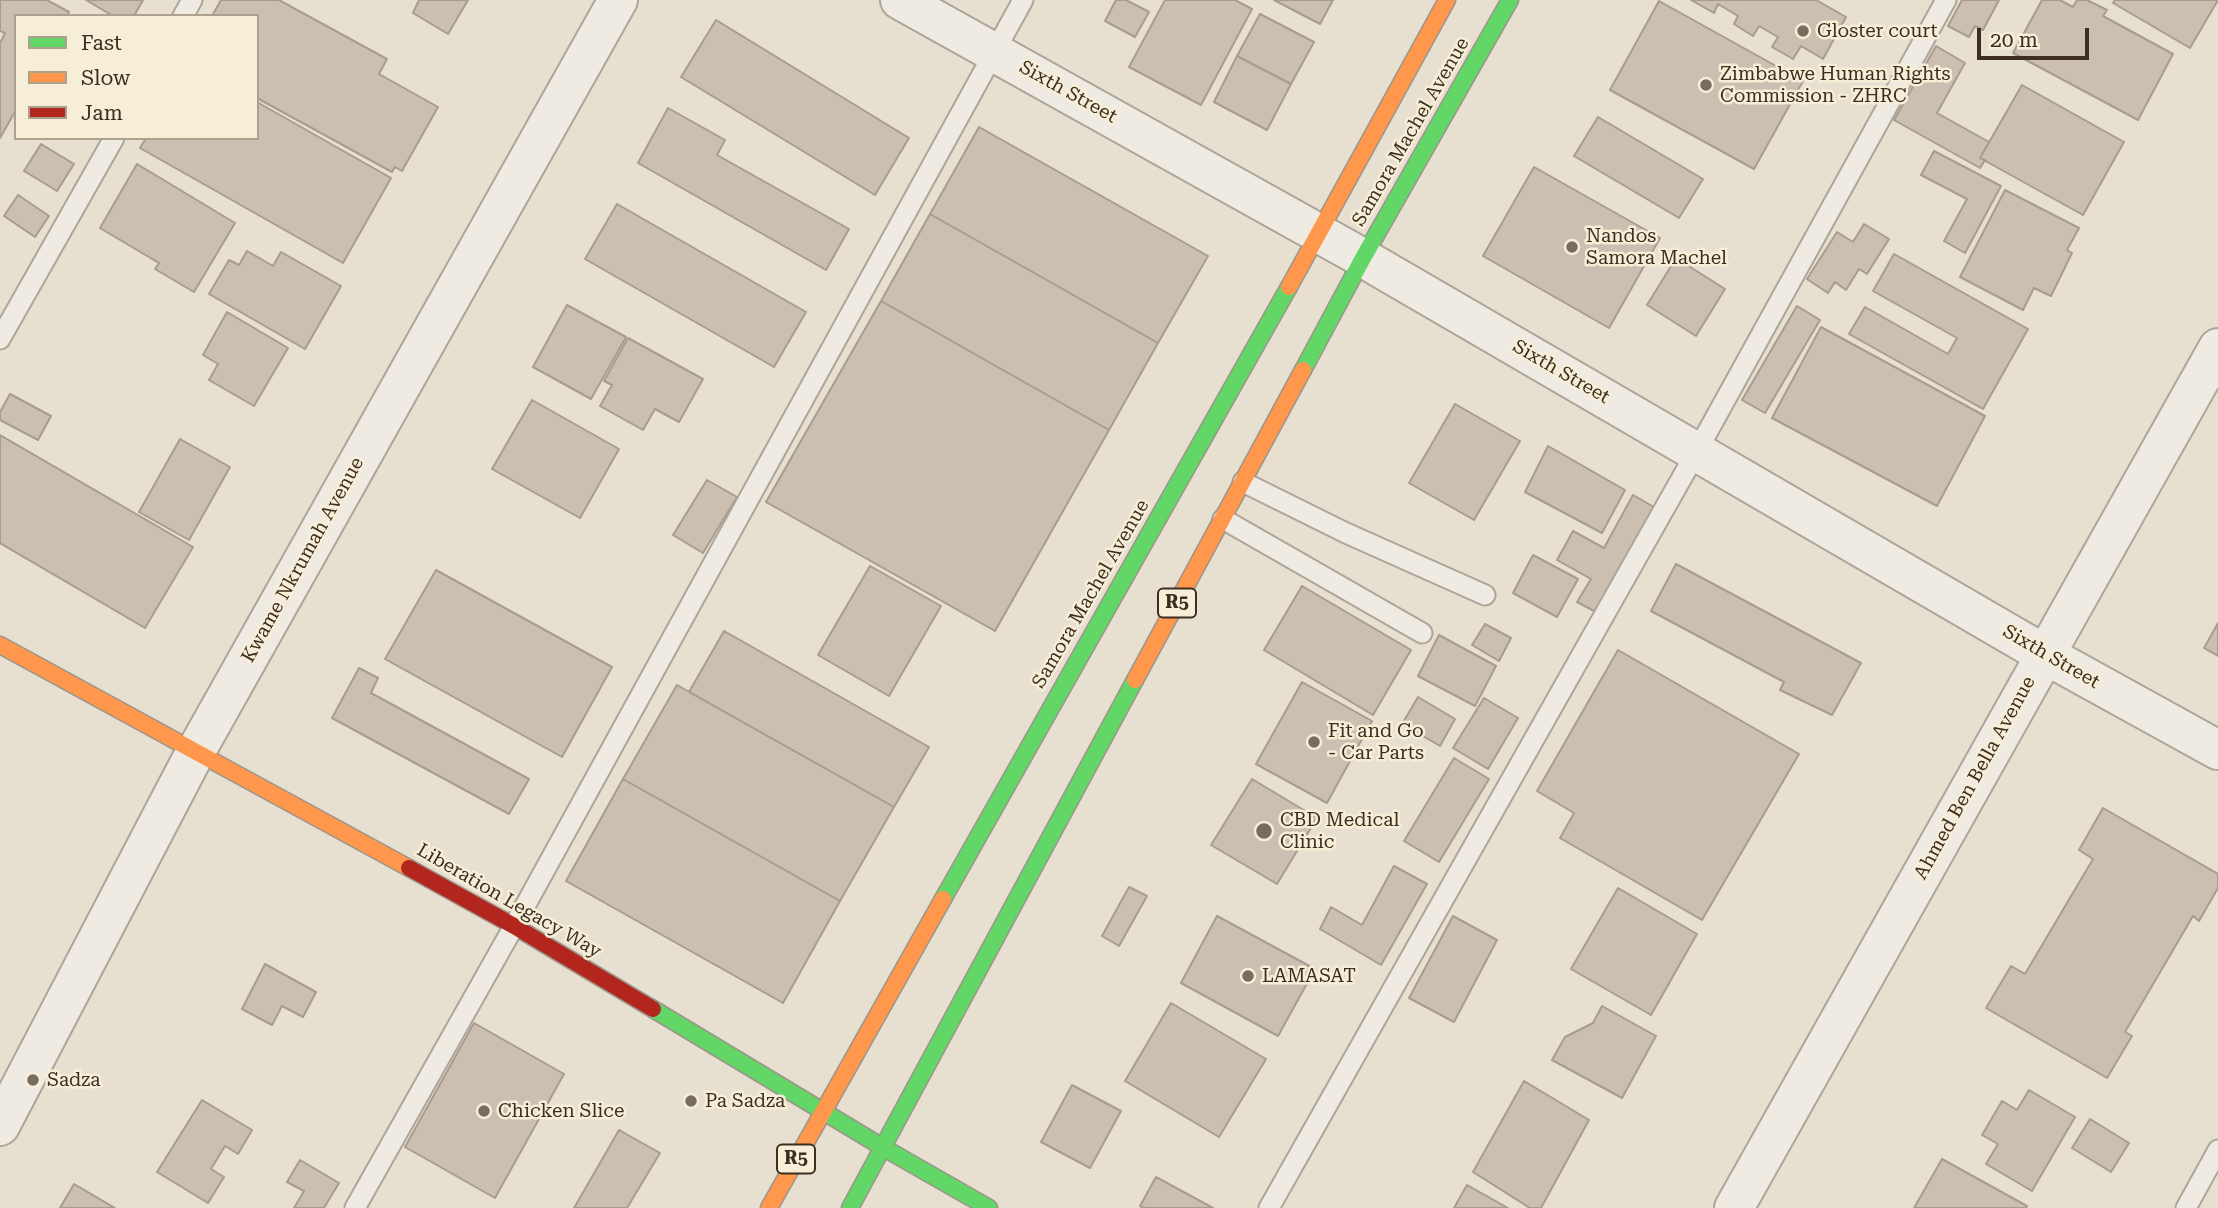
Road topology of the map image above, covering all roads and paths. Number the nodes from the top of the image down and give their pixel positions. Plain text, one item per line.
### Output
1 (618, 0) edge
2 (900, 0) edge
3 (1023, 0) edge
4 (1447, 0) edge
5 (1510, 0) edge
6 (1946, 0) edge
7 (995, 51) junction
8 (113, 140) edge
9 (1319, 234) junction
10 (1363, 258) junction
11 (0, 339) edge
12 (2218, 348) edge
13 (1697, 451) junction
14 (1243, 482) junction
15 (1223, 519) junction
16 (1485, 595) dead end
17 (1422, 633) dead end
18 (0, 645) edge
19 (2045, 654) junction
20 (2218, 750) edge
21 (196, 751) junction
22 (514, 926) junction
23 (823, 1111) junction
24 (0, 1126) edge
25 (884, 1148) junction
26 (2218, 1150) edge
27 (355, 1208) edge
28 (769, 1208) edge
29 (850, 1208) edge
30 (989, 1208) edge
31 (1269, 1208) edge
32 (1734, 1208) edge
33 (2186, 1208) edge

1 - 21 street, Kwame Nkrumah Avenue
2 - 7 street, Sixth Street
3 - 7 lane
4 - 9 main road, Samora Machel Avenue / R5
5 - 10 main road, Samora Machel Avenue / R5
6 - 13 lane
7 - 9 street, Sixth Street
7 - 22 lane
8 - 11 lane
9 - 10 street, Sixth Street
9 - 23 main road, Samora Machel Avenue / R5
10 - 13 street, Sixth Street
10 - 14 main road, Samora Machel Avenue / R5
12 - 19 street, Ahmed Ben Bella Avenue
13 - 19 street, Sixth Street
13 - 31 lane
14 - 15 main road, Samora Machel Avenue / R5
14 - 16 lane
15 - 17 lane
15 - 25 main road, Samora Machel Avenue / R5
18 - 21 main road, Liberation Legacy Way
19 - 20 street, Sixth Street
19 - 32 street, Ahmed Ben Bella Avenue
21 - 22 main road, Liberation Legacy Way
21 - 24 street, Kwame Nkrumah Avenue
22 - 23 main road, Liberation Legacy Way
22 - 27 lane
23 - 25 main road, Liberation Legacy Way
23 - 28 main road, Samora Machel Avenue / R5
25 - 29 main road, Samora Machel Avenue / R5
25 - 30 main road, Liberation Legacy Way
26 - 33 lane

